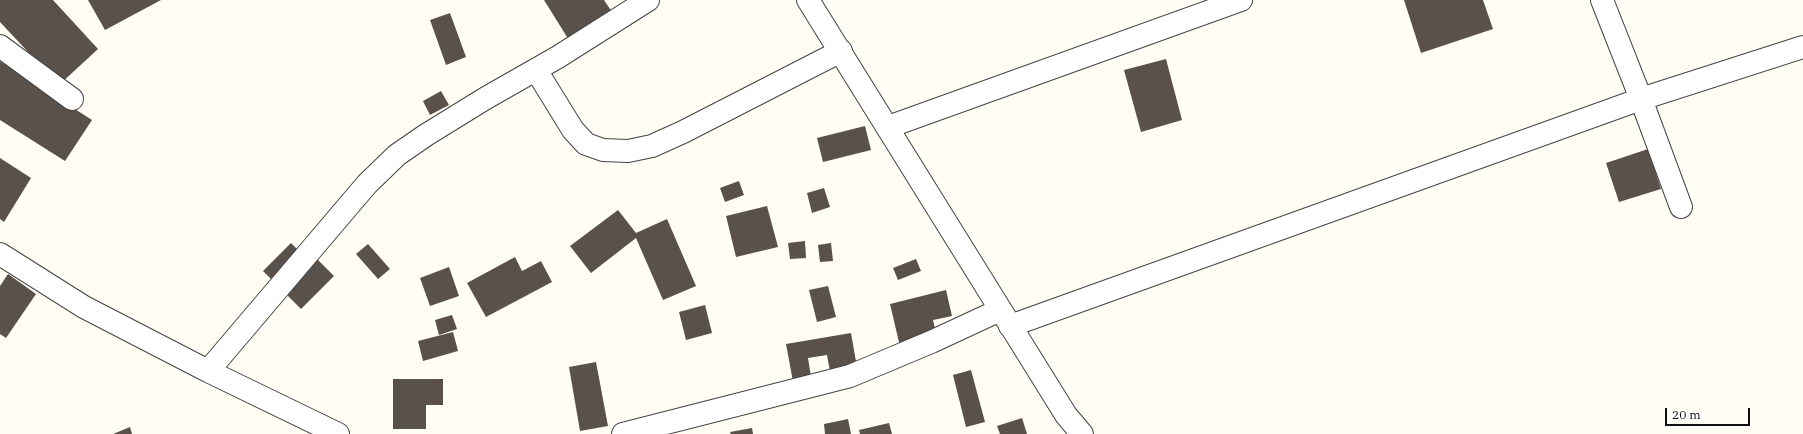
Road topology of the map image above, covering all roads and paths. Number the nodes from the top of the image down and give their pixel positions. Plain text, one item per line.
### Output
1 (648, 0) edge
2 (808, 0) edge
3 (1241, 0) edge
4 (1602, 0) edge
5 (0, 46) edge
6 (1803, 47) edge
7 (841, 51) junction
8 (536, 70) junction
9 (72, 99) dead end
10 (1641, 99) junction
11 (888, 127) junction
12 (1681, 207) dead end
13 (0, 254) edge
14 (1005, 318) junction
15 (208, 370) junction
16 (338, 434) edge
17 (623, 434) edge
18 (1082, 434) edge

1 - 8 street
2 - 7 street
3 - 11 street
4 - 10 street
5 - 9 street
6 - 10 street
7 - 8 street
7 - 11 street
8 - 15 street
10 - 12 street
10 - 14 street
11 - 14 street
13 - 15 street
14 - 17 street
14 - 18 street
15 - 16 street

